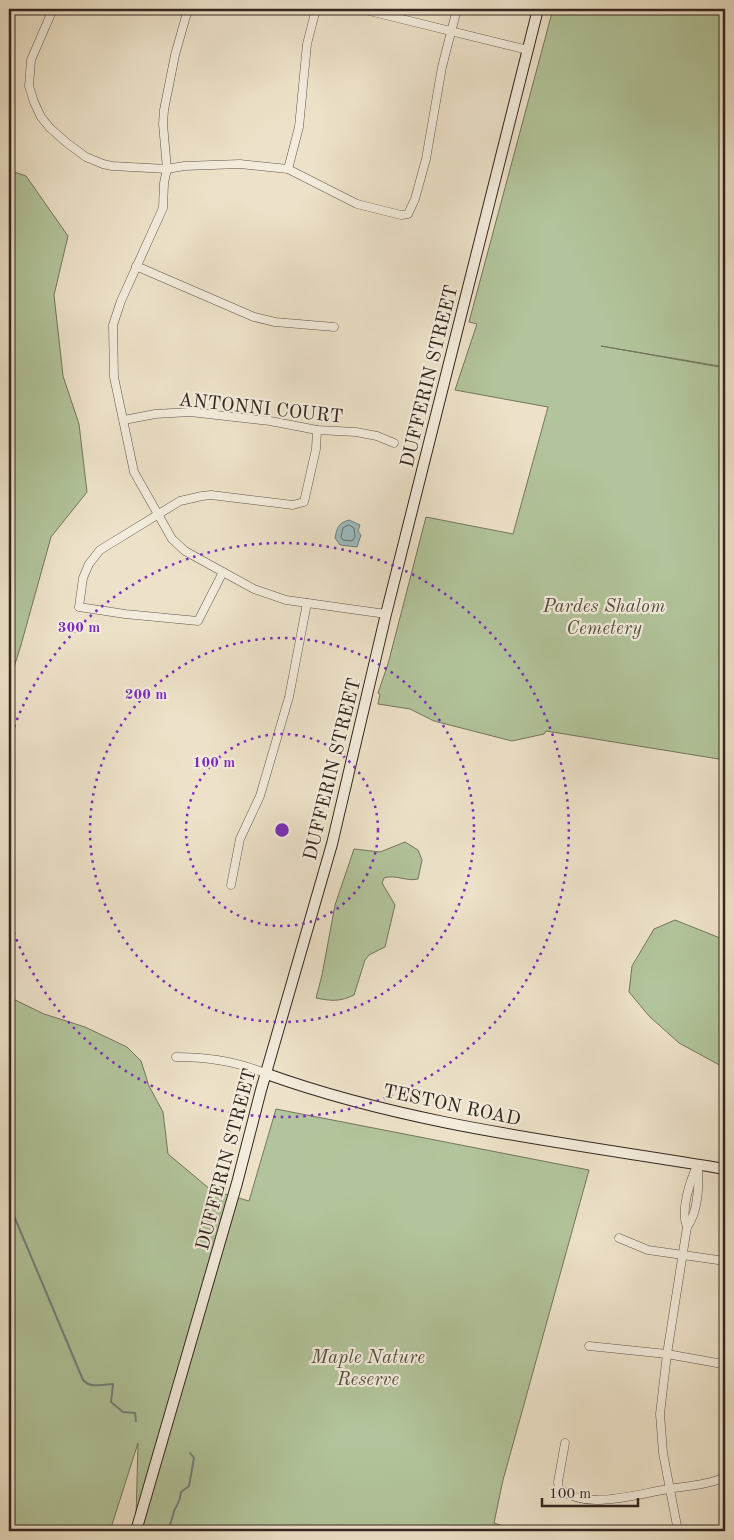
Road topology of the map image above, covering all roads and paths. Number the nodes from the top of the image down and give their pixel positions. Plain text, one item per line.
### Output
1 (54, 9) edge
2 (188, 9) edge
3 (316, 9) edge
4 (361, 9) edge
5 (457, 9) edge
6 (538, 9) edge
7 (451, 32) junction
8 (528, 50) junction
9 (166, 168) junction
10 (288, 169) junction
11 (136, 266) junction
12 (334, 327) dead end
13 (124, 420) junction
14 (317, 430) junction
15 (394, 443) dead end
16 (158, 514) junction
17 (223, 572) junction
18 (307, 603) junction
19 (386, 614) junction
20 (231, 885) dead end
21 (176, 1057) dead end
22 (267, 1074) junction
23 (698, 1164) junction
24 (725, 1169) edge
25 (619, 1238) dead end
26 (683, 1254) junction
27 (725, 1261) edge
28 (589, 1346) dead end
29 (667, 1354) junction
30 (725, 1363) edge
31 (565, 1443) dead end
32 (725, 1477) edge
33 (669, 1489) junction
34 (136, 1531) edge
35 (678, 1531) edge

1 - 9 street
2 - 9 street
3 - 10 street
4 - 7 street
5 - 7 street
6 - 8 main road, DUFFERIN STREET
7 - 8 street
7 - 10 street
8 - 19 main road, DUFFERIN STREET
9 - 10 street
9 - 11 street
11 - 12 street
11 - 13 street
13 - 14 street, ANTONNI COURT
13 - 16 street
14 - 15 street, ANTONNI COURT
14 - 16 street
16 - 17 street
16 - 17 street
17 - 18 street
18 - 19 street
18 - 20 street
19 - 22 main road, DUFFERIN STREET
21 - 22 street, TESTON ROAD
22 - 23 main road, TESTON ROAD
22 - 34 main road, DUFFERIN STREET
23 - 24 main road, TESTON ROAD
23 - 26 street
25 - 26 street
26 - 27 street
26 - 29 street
28 - 29 street
29 - 30 street
29 - 33 street
31 - 33 street
32 - 33 street
33 - 35 street

